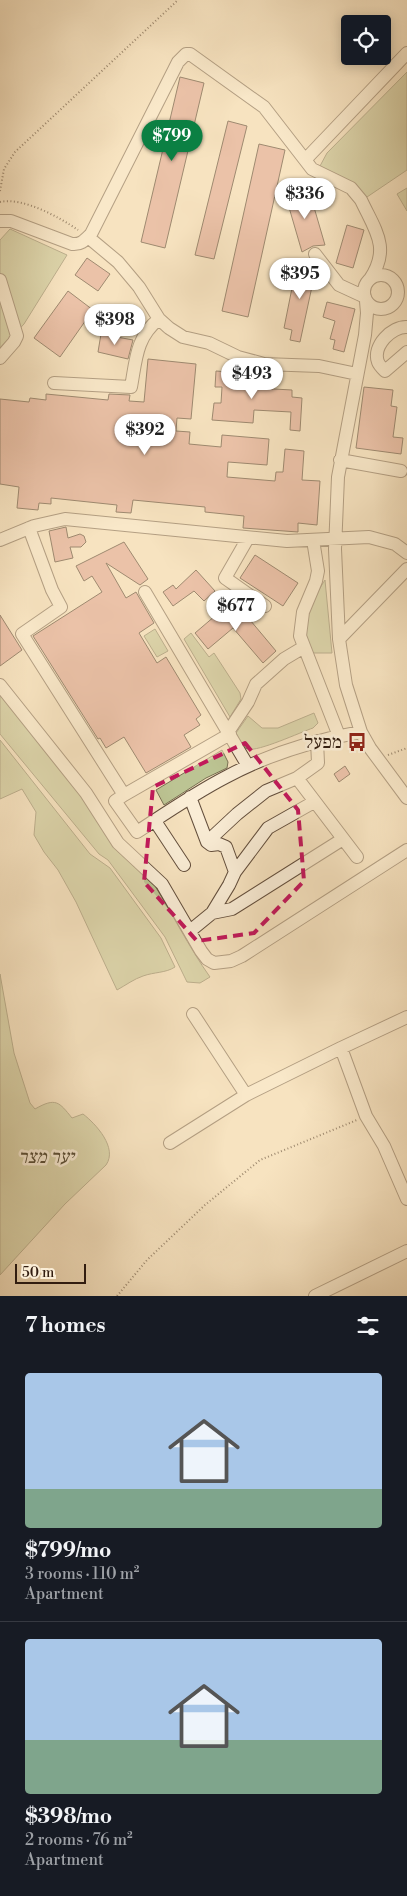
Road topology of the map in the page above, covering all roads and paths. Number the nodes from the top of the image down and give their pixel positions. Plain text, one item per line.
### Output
1 (178, 0) edge
2 (407, 53) edge
3 (305, 160) junction
4 (0, 191) edge
5 (0, 202) edge
6 (0, 221) edge
7 (88, 237) junction
8 (381, 253) junction
9 (315, 254) dead end
10 (0, 280) edge
11 (368, 281) junction
12 (339, 285) junction
13 (398, 285) edge
14 (366, 299) junction
15 (396, 305) edge
16 (159, 319) junction
17 (407, 327) edge
18 (365, 335) junction
19 (407, 352) edge
20 (0, 358) edge
21 (357, 374) junction
22 (54, 383) dead end
23 (340, 460) junction
24 (401, 470) dead end
25 (29, 528) junction
26 (248, 538) junction
27 (0, 540) edge
28 (313, 540) junction
29 (335, 540) junction
30 (407, 553) edge
31 (407, 569) edge
32 (145, 592) dead end
33 (264, 606) dead end
34 (339, 639) junction
35 (304, 647) junction
36 (0, 685) edge
37 (361, 732) junction
38 (229, 733) junction
39 (339, 736) junction
40 (317, 741) junction
41 (407, 748) edge
42 (378, 759) junction
43 (248, 766) junction
44 (297, 778) junction
45 (124, 795) junction
46 (190, 797) junction
47 (407, 798) edge
48 (314, 802) junction
49 (155, 821) junction
50 (343, 839) junction
51 (207, 842) junction
52 (407, 850) edge
53 (357, 857) dead end
54 (184, 865) dead end
55 (235, 872) junction
56 (212, 913) junction
57 (190, 931) junction
58 (192, 1014) dead end
59 (407, 1016) edge
60 (341, 1048) junction
61 (246, 1095) junction
62 (366, 1116) junction
63 (170, 1143) dead end
64 (407, 1199) edge
65 (407, 1251) edge
66 (117, 1296) edge
67 (316, 1296) edge

1 - 4 path
2 - 3 street
3 - 7 street
3 - 8 street
5 - 7 path
6 - 7 street
7 - 16 street
8 - 11 street
8 - 13 street
9 - 12 street
10 - 20 street
11 - 12 street
11 - 13 street
11 - 14 street
12 - 14 street
13 - 15 street
14 - 15 street
14 - 18 street
15 - 18 street
16 - 21 street
16 - 22 street
17 - 19 street
18 - 21 street
21 - 23 street
23 - 24 street
23 - 29 street
25 - 26 street
25 - 27 street
25 - 45 street
26 - 28 street
26 - 33 street
28 - 29 street
28 - 35 street
29 - 30 street
29 - 34 street
31 - 34 street
32 - 38 street
34 - 37 street
35 - 38 street
35 - 39 street
36 - 57 street
37 - 39 street
37 - 42 street
38 - 43 street
38 - 45 street
39 - 40 street
40 - 43 street
40 - 44 street
41 - 42 path
42 - 47 street
43 - 46 street
44 - 48 street
44 - 51 street
45 - 49 street
46 - 49 street
46 - 51 street
48 - 50 street
48 - 55 street
49 - 54 street
50 - 53 street
50 - 56 street
51 - 55 street
52 - 57 street
55 - 56 street
56 - 57 street
58 - 61 street
59 - 60 street
60 - 61 street
60 - 62 street
61 - 63 street
62 - 64 street
62 - 66 path
65 - 67 street

